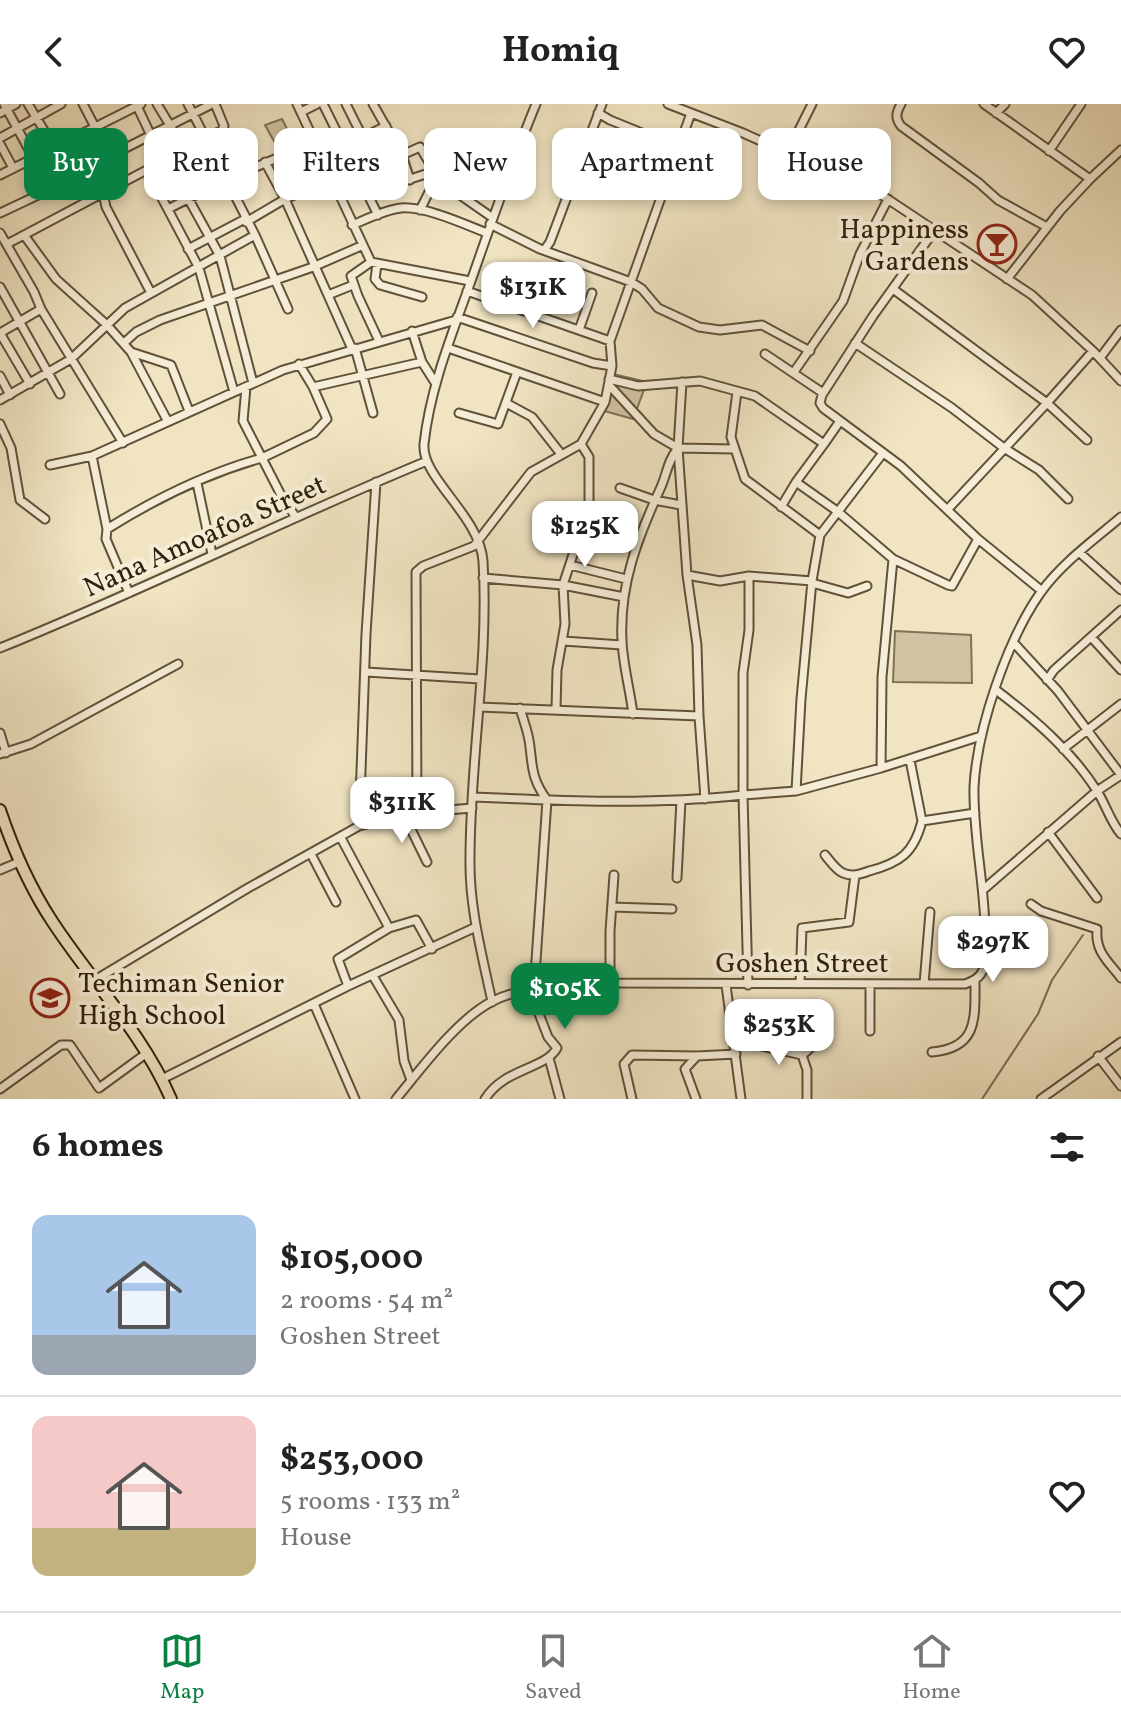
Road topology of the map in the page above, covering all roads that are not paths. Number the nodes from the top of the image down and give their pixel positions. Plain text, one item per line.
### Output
1 (16, 104) edge
2 (28, 104) edge
3 (61, 104) edge
4 (85, 104) edge
5 (157, 104) edge
6 (188, 104) edge
7 (214, 104) edge
8 (317, 104) edge
9 (323, 104) edge
10 (346, 104) edge
11 (373, 104) edge
12 (536, 104) edge
13 (602, 104) edge
14 (668, 104) edge
15 (812, 104) edge
16 (901, 104) edge
17 (984, 104) edge
18 (1005, 104) edge
19 (1081, 104) edge
20 (139, 105) edge
21 (128, 108) dead end
22 (299, 108) edge
23 (4, 109) edge
24 (193, 113) junction
25 (598, 113) junction
26 (691, 113) junction
27 (996, 113) junction
28 (37, 118) junction
29 (170, 125) junction
30 (96, 126) junction
31 (386, 126) joint
32 (18, 128) junction
33 (43, 128) edge
34 (92, 128) edge
35 (149, 128) edge
36 (164, 128) edge
37 (172, 128) edge
38 (199, 128) edge
39 (224, 128) edge
40 (308, 128) edge
41 (334, 128) edge
42 (358, 128) edge
43 (382, 128) edge
44 (592, 128) edge
45 (630, 128) edge
46 (686, 128) edge
47 (800, 128) edge
48 (24, 140) edge
49 (758, 140) edge
50 (0, 141) edge
51 (1121, 150) edge
52 (1049, 151) junction
53 (408, 152) edge
54 (424, 154) edge
55 (274, 158) edge
56 (24, 162) edge
57 (265, 162) junction
58 (258, 165) edge
59 (13, 168) junction
60 (408, 174) edge
61 (0, 175) edge
62 (424, 177) edge
63 (274, 179) edge
64 (1090, 179) junction
65 (410, 180) joint
66 (28, 200) edge
67 (90, 200) edge
68 (104, 200) edge
69 (163, 200) edge
70 (186, 200) edge
71 (189, 200) edge
72 (235, 200) edge
73 (283, 200) edge
74 (285, 200) edge
75 (341, 200) edge
76 (370, 200) edge
77 (424, 200) edge
78 (463, 200) edge
79 (565, 200) edge
80 (660, 200) edge
81 (887, 200) edge
82 (889, 200) edge
83 (168, 209) junction
84 (420, 210) junction
85 (0, 213) edge
86 (378, 215) junction
87 (245, 220) junction
88 (352, 225) junction
89 (490, 225) junction
90 (1047, 227) junction
91 (934, 231) junction
92 (24, 235) junction
93 (255, 235) junction
94 (209, 237) junction
95 (3, 239) edge
96 (361, 246) junction
97 (188, 249) junction
98 (545, 249) junction
99 (220, 256) junction
100 (374, 263) junction
101 (313, 267) junction
102 (199, 268) junction
103 (1007, 279) junction
104 (276, 280) junction
105 (470, 281) junction
106 (631, 282) junction
107 (353, 285) junction
108 (0, 287) edge
109 (893, 289) junction
110 (467, 291) junction
111 (151, 293) junction
112 (592, 293) dead end
113 (328, 295) junction
114 (422, 297) dead end
115 (229, 298) junction
116 (208, 303) junction
117 (41, 309) junction
118 (288, 309) dead end
119 (457, 318) junction
120 (19, 323) junction
121 (107, 325) junction
122 (579, 330) junction
123 (1121, 330) edge
124 (412, 331) junction
125 (379, 341) junction
126 (610, 341) junction
127 (124, 343) junction
128 (855, 343) junction
129 (448, 348) junction
130 (354, 349) junction
131 (810, 351) junction
132 (1093, 351) junction
133 (131, 352) junction
134 (765, 354) dead end
135 (1100, 358) junction
136 (71, 359) junction
137 (422, 362) junction
138 (299, 364) junction
139 (612, 366) junction
140 (48, 372) junction
141 (517, 372) junction
142 (794, 372) junction
143 (0, 376) edge
144 (362, 376) junction
145 (1121, 381) edge
146 (609, 382) junction
147 (682, 382) junction
148 (30, 384) junction
149 (436, 384) junction
150 (250, 385) junction
151 (313, 387) junction
152 (234, 392) junction
153 (737, 392) junction
154 (823, 393) junction
155 (60, 394) dead end
156 (10, 395) junction
157 (0, 400) edge
158 (605, 402) junction
159 (506, 403) junction
160 (1047, 403) junction
161 (189, 411) junction
162 (373, 413) dead end
163 (459, 413) dead end
164 (167, 420) junction
165 (840, 421) junction
166 (0, 424) edge
167 (1087, 440) dead end
168 (123, 443) junction
169 (581, 444) junction
170 (824, 444) junction
171 (678, 448) junction
172 (1004, 448) junction
173 (734, 449) junction
174 (883, 453) junction
175 (561, 454) junction
176 (92, 456) junction
177 (262, 458) junction
178 (427, 461) junction
179 (50, 465) dead end
180 (376, 482) junction
181 (796, 482) junction
182 (197, 483) junction
183 (620, 488) dead end
184 (1068, 499) dead end
185 (654, 500) junction
186 (681, 505) junction
187 (781, 507) junction
188 (948, 509) junction
189 (837, 511) junction
190 (295, 516) junction
191 (1121, 517) edge
192 (45, 519) dead end
193 (107, 529) junction
194 (820, 535) junction
195 (978, 539) junction
196 (479, 540) junction
197 (1080, 553) junction
198 (212, 554) junction
199 (893, 559) junction
200 (570, 565) junction
201 (687, 575) junction
202 (749, 576) junction
203 (483, 578) junction
204 (626, 579) junction
205 (812, 582) junction
206 (563, 585) junction
207 (867, 586) dead end
208 (1121, 590) edge
209 (1042, 591) junction
210 (129, 593) junction
211 (624, 597) junction
212 (1121, 610) edge
213 (1092, 638) junction
214 (563, 641) junction
215 (1013, 642) junction
216 (622, 645) junction
217 (0, 648) edge
218 (178, 664) dead end
219 (1121, 670) edge
220 (366, 672) junction
221 (415, 673) junction
222 (480, 679) junction
223 (1047, 680) junction
224 (996, 690) junction
225 (1121, 704) edge
226 (479, 707) junction
227 (520, 708) junction
228 (556, 709) junction
229 (633, 714) junction
230 (699, 716) junction
231 (1088, 730) junction
232 (0, 733) edge
233 (981, 736) junction
234 (1063, 749) junction
235 (3, 753) edge
236 (910, 760) junction
237 (881, 768) junction
238 (1121, 775) edge
239 (796, 791) junction
240 (1097, 791) junction
241 (743, 795) junction
242 (473, 797) junction
243 (705, 799) junction
244 (547, 800) junction
245 (681, 800) junction
246 (472, 808) junction
247 (0, 810) edge
248 (417, 812) junction
249 (975, 813) junction
250 (404, 815) junction
251 (922, 821) junction
252 (359, 826) junction
253 (1048, 832) junction
254 (1121, 834) edge
255 (341, 838) junction
256 (311, 854) junction
257 (825, 855) dead end
258 (19, 862) junction
259 (427, 862) dead end
260 (0, 870) edge
261 (614, 875) dead end
262 (855, 875) junction
263 (677, 878) dead end
264 (984, 889) junction
265 (1097, 898) dead end
266 (336, 902) dead end
267 (1031, 904) dead end
268 (612, 907) junction
269 (672, 909) dead end
270 (930, 912) dead end
271 (476, 927) junction
272 (389, 928) junction
273 (432, 949) junction
274 (373, 976) junction
275 (1121, 978) edge
276 (95, 980) junction
277 (975, 980) junction
278 (610, 983) junction
279 (800, 984) junction
280 (870, 984) junction
281 (924, 984) junction
282 (726, 985) junction
283 (748, 985) junction
284 (348, 986) junction
285 (534, 990) junction
286 (492, 1002) junction
287 (314, 1004) junction
288 (816, 1020) dead end
289 (870, 1031) dead end
290 (1121, 1042) edge
291 (736, 1049) junction
292 (932, 1052) dead end
293 (147, 1053) junction
294 (802, 1055) junction
295 (697, 1056) junction
296 (1098, 1056) junction
297 (549, 1058) junction
298 (162, 1079) junction
299 (411, 1080) junction
300 (1121, 1086) edge
301 (0, 1089) edge
302 (171, 1099) edge
303 (355, 1099) edge
304 (396, 1099) edge
305 (485, 1099) edge
306 (560, 1099) edge
307 (632, 1099) edge
308 (696, 1099) edge
309 (741, 1099) edge
310 (807, 1099) edge
311 (1041, 1099) edge

1 - 23 street
2 - 28 street
3 - 28 street
4 - 21 street
4 - 30 street
5 - 29 street
6 - 24 street
7 - 24 street
7 - 39 street
8 - 22 street
9 - 41 street
10 - 42 street
11 - 31 street
12 - 89 street
13 - 25 street
14 - 26 street
15 - 47 street
16 - 90 street
17 - 27 street
18 - 27 street
19 - 52 street
20 - 30 street
20 - 35 street
22 - 40 street
23 - 32 street
24 - 29 street
24 - 38 street
25 - 44 street
25 - 45 street
26 - 46 street
26 - 49 street
27 - 52 street
28 - 32 street
28 - 33 street
29 - 36 street
29 - 37 street
30 - 34 street
31 - 43 street
32 - 48 street
32 - 50 street
50 - 59 street
51 - 64 street
52 - 64 street
53 - 54 street
55 - 57 street
56 - 59 street
57 - 58 street
57 - 63 street
59 - 61 street
60 - 65 street
62 - 65 street
64 - 90 street
66 - 85 street
67 - 92 street
68 - 111 street
69 - 83 street
70 - 83 street
71 - 94 street
72 - 87 street
73 - 87 street
74 - 101 street
75 - 88 street
76 - 86 street
77 - 84 street
78 - 89 street
79 - 98 street
80 - 106 street
81 - 131 street
82 - 91 street
83 - 97 street
84 - 86 street
84 - 89 street
86 - 88 street
87 - 93 street
87 - 94 street
88 - 96 street
89 - 98 street
89 - 105 street
90 - 103 street
91 - 103 street
91 - 109 street
92 - 95 street
92 - 121 street
93 - 99 street
93 - 104 street
94 - 97 street
94 - 99 street
95 - 117 street
96 - 100 street
96 - 101 street
97 - 102 street
98 - 106 street
99 - 102 street
99 - 115 street
100 - 105 street
100 - 107 street
100 - 114 street
101 - 104 street
101 - 113 street
102 - 111 street
102 - 116 street
103 - 132 street
104 - 115 street
104 - 118 street
105 - 110 street
106 - 126 street
106 - 131 street
107 - 113 street
107 - 125 street
108 - 120 street
109 - 128 street
109 - 160 street
110 - 119 street
110 - 122 street
111 - 121 street
112 - 122 street
113 - 130 street
115 - 116 street
115 - 150 street
116 - 127 street
116 - 152 street
117 - 120 street
117 - 136 street
119 - 124 street
119 - 129 street
119 - 139 street
120 - 140 street
120 - 148 street
121 - 127 street
121 - 136 street
122 - 126 street
123 - 135 street
124 - 125 street
124 - 137 street
125 - 130 street
126 - 139 street
127 - 133 street
128 - 154 street
128 - 172 street
129 - 141 street
129 - 149 street
130 - 138 street
130 - 144 street
131 - 142 street
132 - 135 street
132 - 160 street
133 - 161 street
133 - 164 street
134 - 142 street
135 - 145 street
136 - 140 street
136 - 168 street
137 - 144 street
137 - 149 street
138 - 150 street
138 - 151 street
139 - 146 street
140 - 148 street
140 - 155 street
141 - 158 street
141 - 159 street
142 - 154 street
143 - 156 street
144 - 151 street
144 - 162 street
146 - 147 street
146 - 158 street
146 - 171 street
147 - 153 street
147 - 171 street
148 - 156 street
149 - 178 street
150 - 152 street
150 - 177 street
151 - 177 street
152 - 161 street
153 - 170 street
153 - 173 street
154 - 165 street
156 - 157 street
158 - 169 street
159 - 163 street
159 - 175 street
160 - 167 street
160 - 172 street
161 - 164 street
164 - 168 street
165 - 170 street
165 - 174 street
166 - 192 street
168 - 176 street
169 - 175 street
169 - 200 street
170 - 181 street
171 - 173 street
171 - 185 street
171 - 186 street
172 - 184 street
172 - 188 street
173 - 187 street
174 - 188 street
174 - 189 street
175 - 196 street
176 - 179 street
176 - 193 street
177 - 182 street
177 - 190 street
178 - 180 street, Nana Amoafoa Street
178 - 196 street
180 - 190 street, Nana Amoafoa Street
180 - 220 street
181 - 187 street
181 - 189 street
182 - 193 street
182 - 198 street
183 - 185 street
185 - 186 street
185 - 204 street
186 - 201 street
187 - 194 street
188 - 195 street
189 - 194 street
189 - 199 street
190 - 198 street, Nana Amoafoa Street
191 - 197 street
193 - 210 street
194 - 205 street
195 - 199 street
195 - 209 street
196 - 203 street
196 - 221 street
197 - 208 street
197 - 209 street
198 - 210 street, Nana Amoafoa Street
199 - 237 street
200 - 204 street
200 - 206 street
201 - 202 street
201 - 230 street
202 - 205 street
202 - 241 street
203 - 206 street
203 - 222 street
204 - 211 street
205 - 207 street
205 - 239 street
206 - 211 street
206 - 214 street
209 - 215 street
210 - 217 street, Nana Amoafoa Street
211 - 216 street
212 - 213 street
213 - 219 street
213 - 223 street
214 - 216 street
214 - 228 street
215 - 223 street
215 - 224 street
216 - 229 street
218 - 235 street
220 - 221 street
220 - 252 street
221 - 222 street
221 - 248 street
222 - 226 street
223 - 231 street
224 - 233 street
224 - 234 street
225 - 231 street
226 - 227 street
226 - 242 street
227 - 228 street
227 - 244 street
228 - 229 street
229 - 230 street
230 - 243 street
231 - 234 street
231 - 238 street
232 - 235 street
233 - 236 street
233 - 249 street
234 - 240 street
236 - 237 street
236 - 251 street
237 - 239 street
238 - 240 street
239 - 241 street
240 - 253 street
240 - 254 street
241 - 243 street
241 - 283 street
242 - 244 street
242 - 246 street
243 - 245 street
244 - 245 street
244 - 285 street
245 - 263 street
246 - 248 street
246 - 271 street
247 - 258 highway
248 - 250 street
249 - 251 street
249 - 264 street
250 - 252 street
250 - 259 street
251 - 262 street
252 - 255 street
253 - 264 street
253 - 265 street
255 - 256 street
255 - 272 street
256 - 266 street
256 - 276 street
257 - 262 street
258 - 260 street
258 - 276 highway
261 - 268 street
262 - 279 street
264 - 277 street
267 - 275 street
268 - 269 street
268 - 278 street
270 - 281 street
271 - 273 street
271 - 286 street
272 - 273 street
272 - 284 street
273 - 274 street
274 - 284 street
274 - 299 street
276 - 293 highway
277 - 281 street, Goshen Street
277 - 292 street
278 - 282 street, Goshen Street
278 - 285 street, Goshen Street
279 - 280 street, Goshen Street
279 - 283 street, Goshen Street
280 - 281 street, Goshen Street
280 - 289 street
282 - 283 street, Goshen Street
282 - 291 street
284 - 287 street
285 - 286 street, Goshen Street
285 - 297 street
286 - 299 street, Goshen Street
287 - 298 street
287 - 303 street
288 - 294 street
290 - 296 street
291 - 294 street
291 - 295 street
291 - 309 street
293 - 298 highway
293 - 301 street
294 - 310 street
295 - 307 street
295 - 308 street
296 - 300 street
296 - 311 street
297 - 305 street
297 - 306 street
298 - 302 highway
299 - 304 street, Goshen Street

